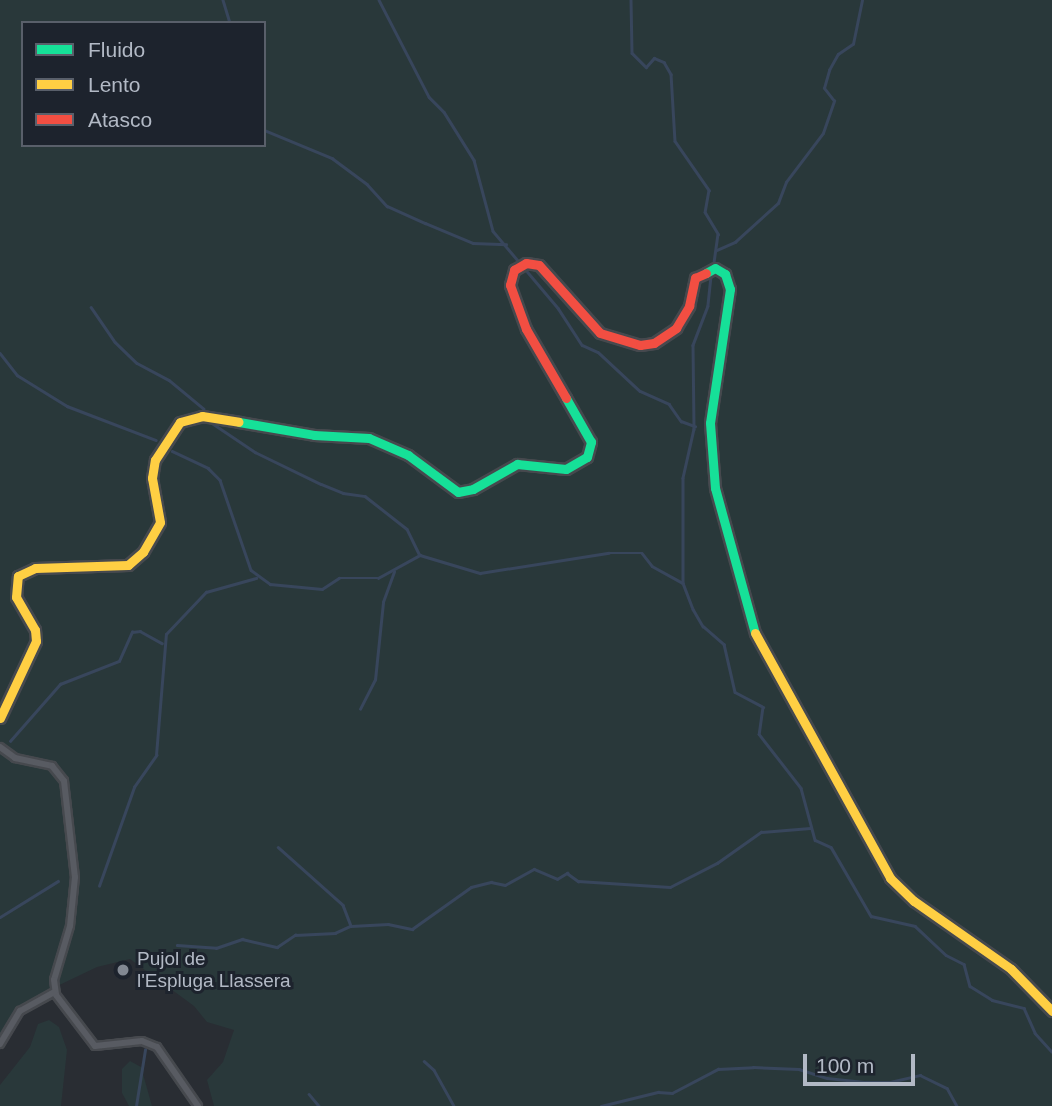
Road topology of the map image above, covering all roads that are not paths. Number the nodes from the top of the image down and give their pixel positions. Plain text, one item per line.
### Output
1 (0, 718) edge
2 (0, 747) edge
3 (54, 992) junction
4 (1052, 1011) edge
5 (0, 1044) edge
6 (198, 1106) edge

1 - 4 street
2 - 3 street
3 - 5 street
3 - 6 street

